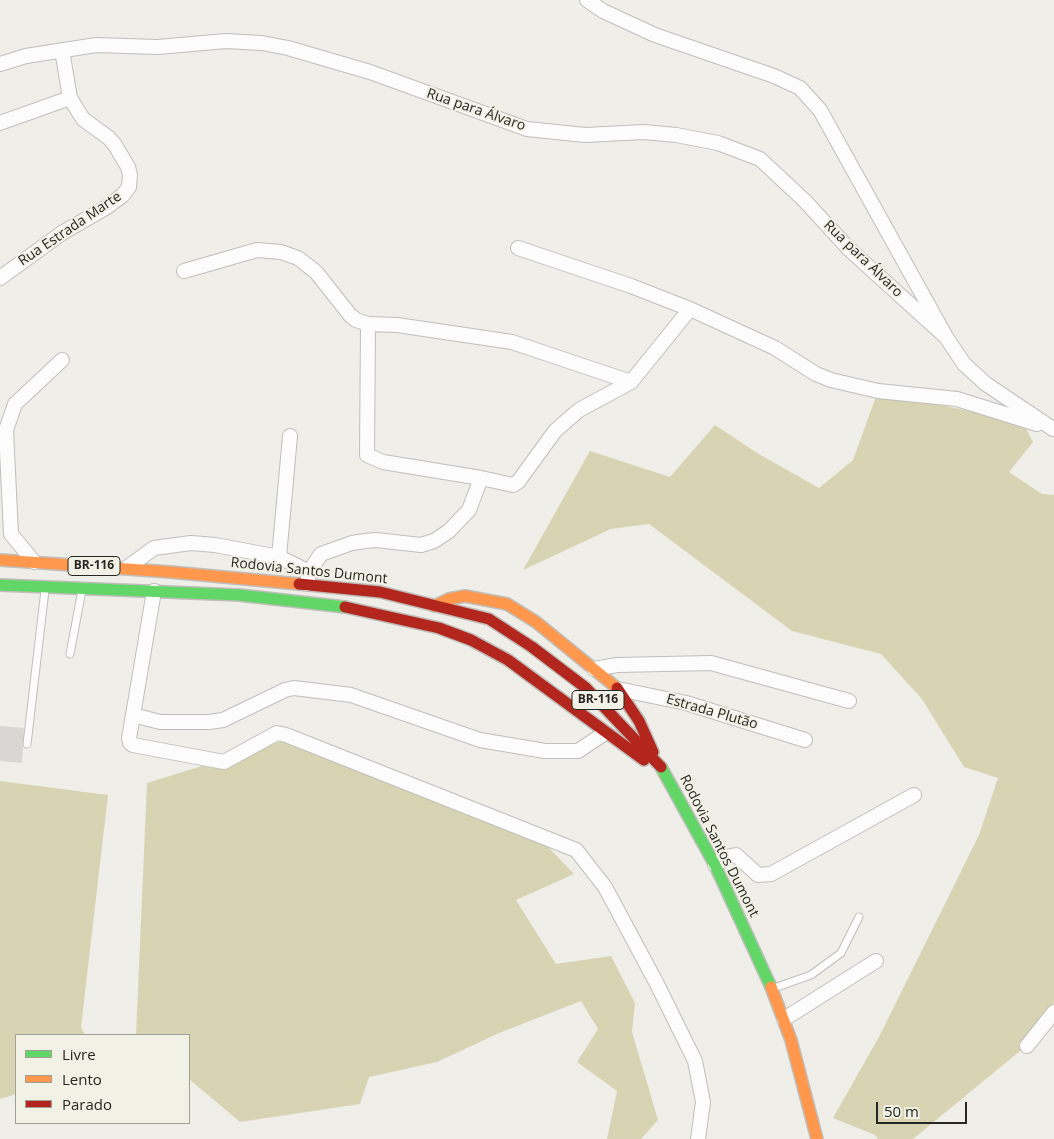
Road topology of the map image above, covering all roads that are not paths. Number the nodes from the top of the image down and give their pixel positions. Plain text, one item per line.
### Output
1 (587, 0) edge
2 (62, 50) junction
3 (0, 64) edge
4 (70, 98) junction
5 (0, 123) edge
6 (518, 248) dead end
7 (184, 271) dead end
8 (0, 278) edge
9 (690, 310) junction
10 (368, 324) junction
11 (946, 337) junction
12 (62, 360) dead end
13 (631, 382) junction
14 (1053, 429) edge
15 (290, 436) dead end
16 (482, 478) junction
17 (279, 557) junction
18 (0, 560) edge
19 (34, 562) junction
20 (56, 563) junction
21 (308, 578) junction
22 (0, 585) edge
23 (45, 587) junction
24 (83, 587) junction
25 (154, 591) junction
26 (507, 604) junction
27 (434, 606) junction
28 (536, 622) junction
29 (485, 633) junction
30 (532, 647) junction
31 (70, 654) dead end
32 (508, 660) junction
33 (594, 669) junction
34 (618, 690) junction
35 (849, 700) dead end
36 (133, 715) junction
37 (605, 732) junction
38 (806, 740) dead end
39 (27, 744) dead end
40 (658, 763) junction
41 (667, 776) junction
42 (914, 795) dead end
43 (715, 865) junction
44 (859, 917) dead end
45 (876, 961) dead end
46 (772, 989) junction
47 (1054, 1012) edge
48 (784, 1019) junction
49 (1027, 1046) dead end
50 (698, 1139) edge
51 (817, 1139) edge

1 - 11 street
2 - 3 street, Rua para Álvaro
2 - 4 street, Rua Estrada Marte
2 - 11 street, Rua para Álvaro
4 - 5 street
4 - 8 street, Rua Estrada Marte
6 - 9 street
7 - 10 street
9 - 13 street
9 - 14 street
10 - 13 street
10 - 16 street
11 - 14 street
12 - 19 street
13 - 16 street
15 - 17 street
16 - 21 street
17 - 20 street
17 - 21 street
18 - 19 main road, Rodovia Santos Dumont / BR-116
19 - 20 main road, Rodovia Santos Dumont / BR-116
20 - 21 main road, Rodovia Santos Dumont / BR-116
21 - 27 main road, Rodovia Santos Dumont / BR-116
22 - 23 main road
23 - 24 main road
23 - 39 lane
24 - 25 main road
24 - 31 lane
25 - 29 main road
25 - 36 street
26 - 27 main road
26 - 28 main road
26 - 29 main road
27 - 29 main road, Rodovia Santos Dumont / BR-116
28 - 30 main road
28 - 33 main road
29 - 30 main road, Rodovia Santos Dumont / BR-116
29 - 32 main road
30 - 32 main road
30 - 40 main road, Rodovia Santos Dumont / BR-116
32 - 37 main road
33 - 34 main road
33 - 35 street
34 - 38 street, Estrada Plutão
34 - 40 main road
36 - 37 street
36 - 50 street
37 - 41 main road
40 - 41 main road, Rodovia Santos Dumont / BR-116
41 - 43 main road, Rodovia Santos Dumont / BR-116
42 - 43 street
43 - 46 main road, Rodovia Santos Dumont / BR-116
44 - 46 lane
45 - 48 street
46 - 48 main road, Rodovia Santos Dumont / BR-116
47 - 49 street
48 - 51 main road, Rodovia Santos Dumont / BR-116

